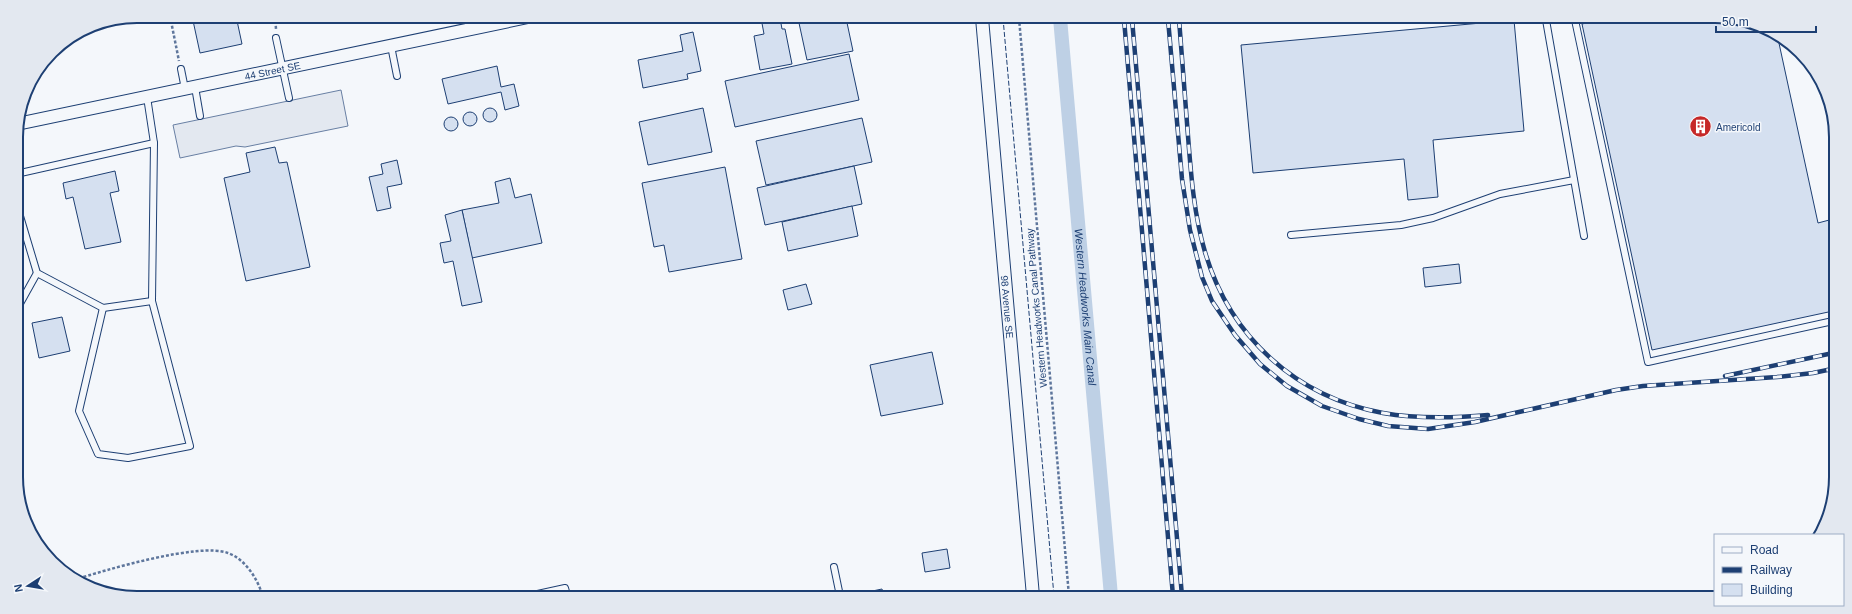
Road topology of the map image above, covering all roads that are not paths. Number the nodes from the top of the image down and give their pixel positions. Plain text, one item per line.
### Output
1 (468, 23) edge
2 (496, 23) edge
3 (982, 23) edge
4 (1547, 23) edge
5 (1576, 23) edge
6 (470, 29) junction
7 (276, 38) dead end
8 (391, 46) junction
9 (181, 69) road end
10 (283, 69) junction
11 (398, 76) dead end
12 (190, 88) junction
13 (147, 97) junction
14 (289, 98) dead end
15 (200, 116) dead end
16 (24, 120) edge
17 (154, 143) junction
18 (23, 172) edge
19 (1574, 180) junction
20 (23, 233) edge
21 (1291, 235) dead end
22 (1584, 236) dead end
23 (37, 273) junction
24 (23, 298) edge
25 (152, 301) junction
26 (102, 308) junction
27 (1829, 322) edge
28 (834, 567) dead end
29 (551, 591) edge
30 (566, 591) edge
31 (839, 591) edge
32 (1033, 591) edge

1 - 6 lane
2 - 6 street, 44 Street SE
3 - 32 street, 98 Avenue SE
4 - 19 lane
5 - 27 lane
6 - 8 street, 44 Street SE
7 - 10 lane
8 - 10 street, 44 Street SE
8 - 11 lane
9 - 12 lane
10 - 12 street, 44 Street SE
10 - 14 lane
12 - 13 street, 44 Street SE
12 - 15 lane
13 - 16 street, 44 Street SE
13 - 17 lane
17 - 18 lane
17 - 25 lane
19 - 21 lane
19 - 22 lane
20 - 23 lane
23 - 24 lane
23 - 26 lane
25 - 26 lane
25 - 26 lane
28 - 31 lane
29 - 30 lane

